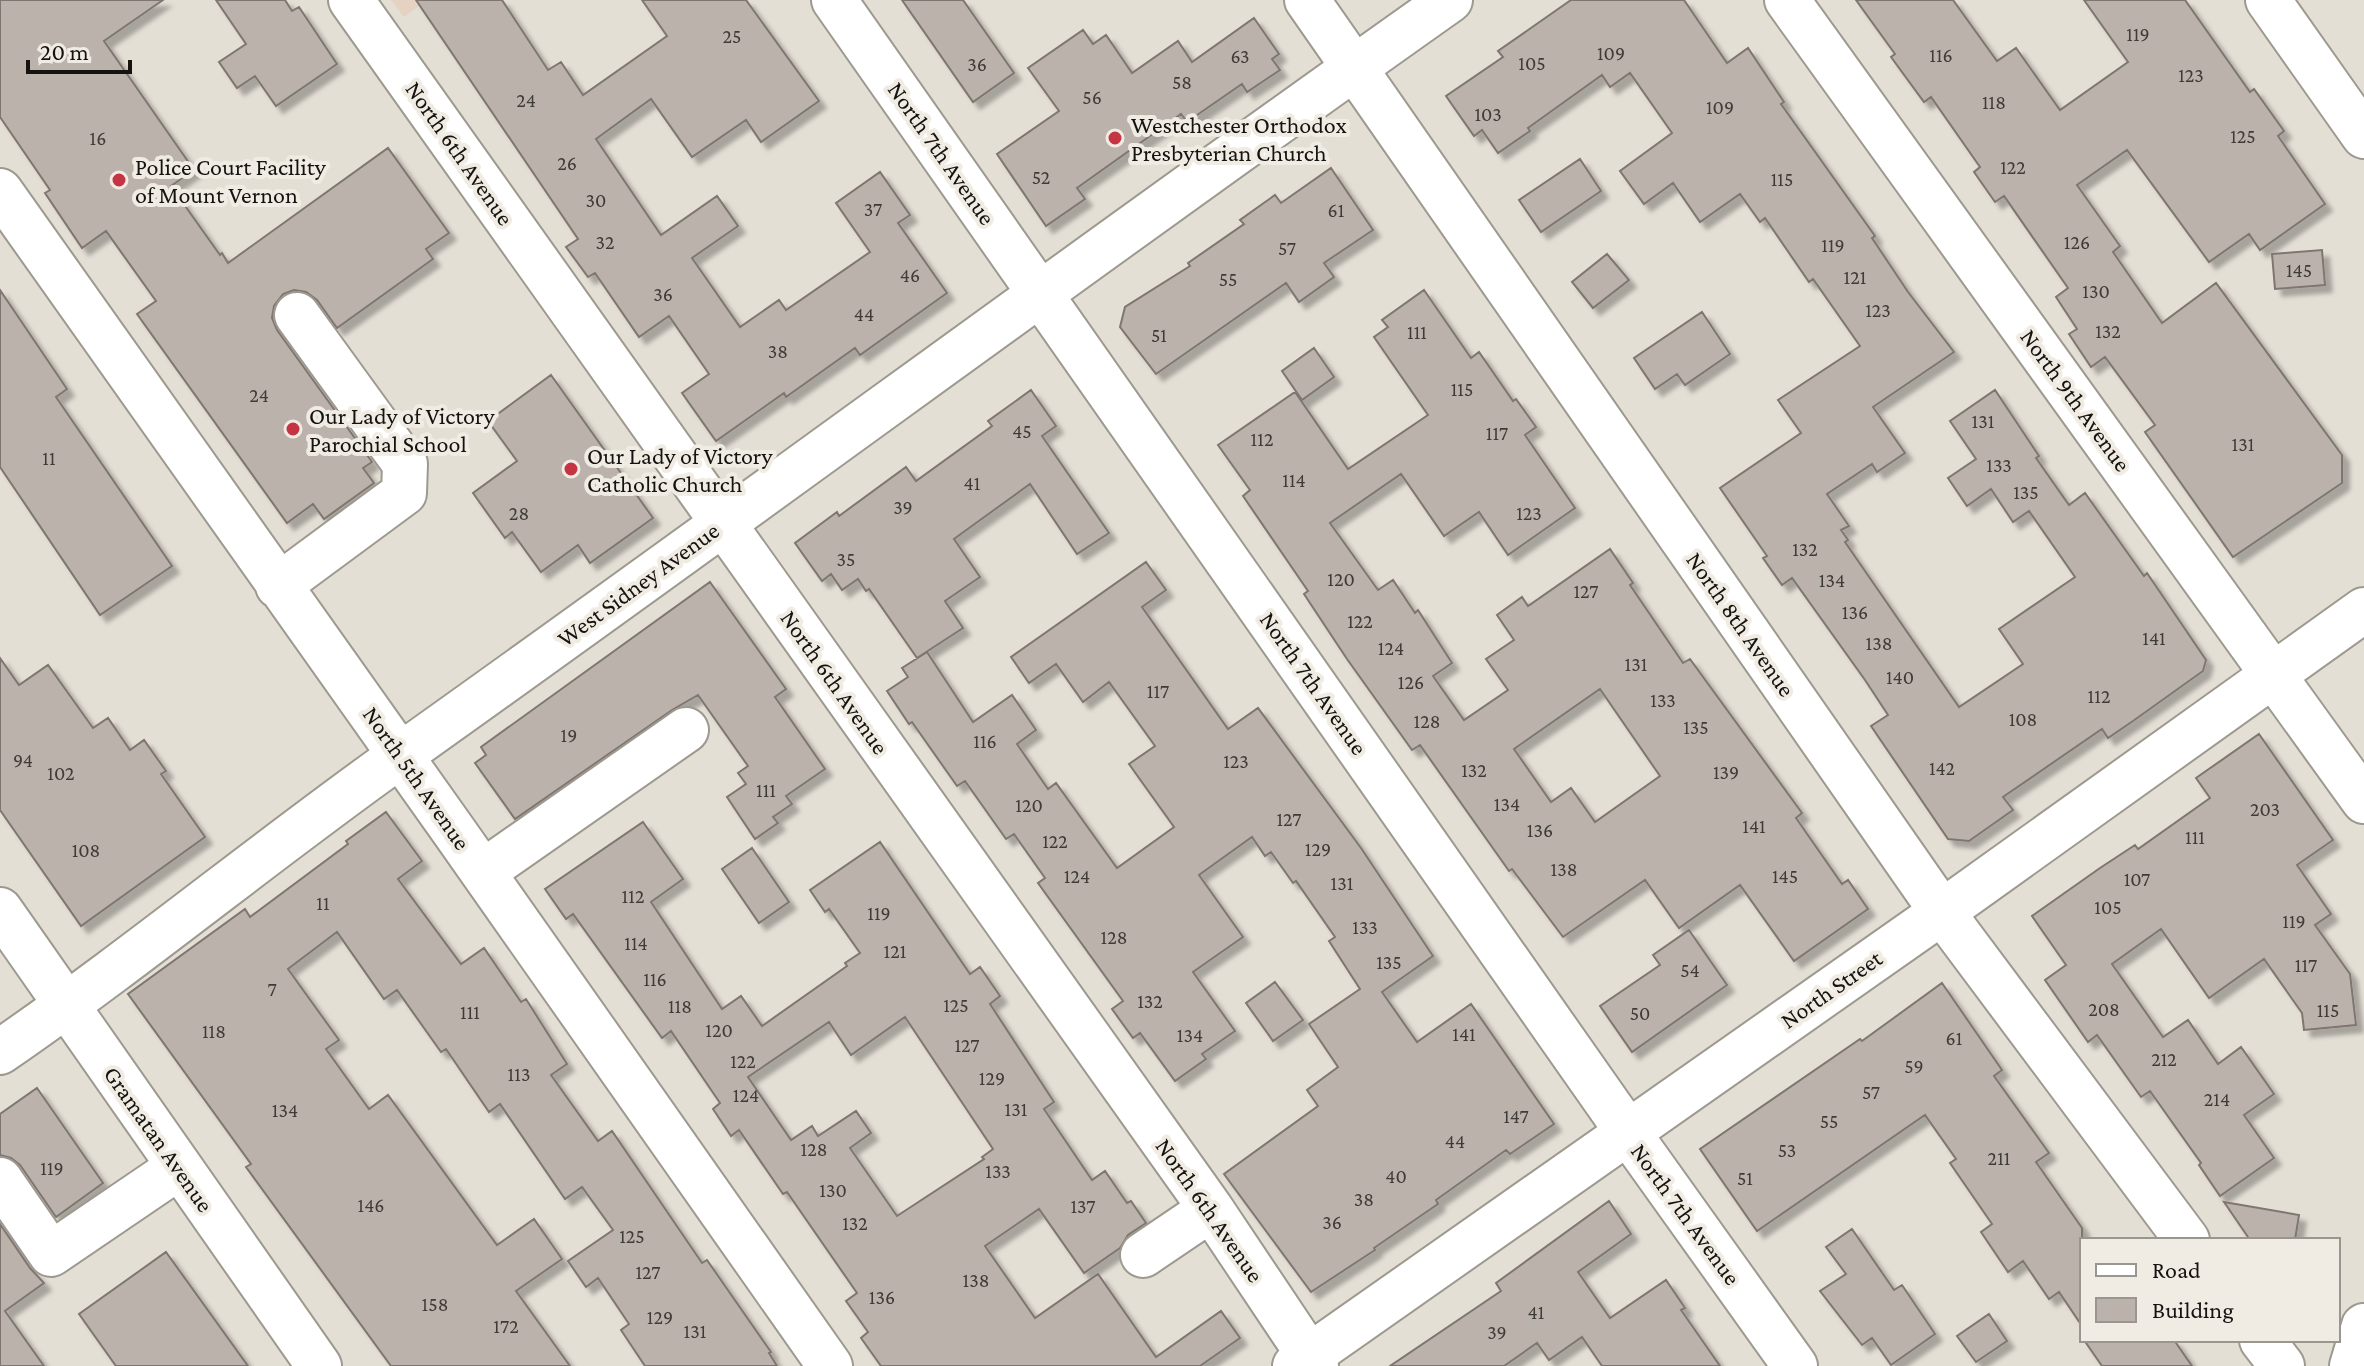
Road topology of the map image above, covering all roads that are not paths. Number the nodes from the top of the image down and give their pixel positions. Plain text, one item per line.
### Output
1 (351, 0) edge
2 (834, 0) edge
3 (1307, 0) edge
4 (1450, 0) edge
5 (1787, 0) edge
6 (2268, 0) edge
7 (1354, 68) junction
8 (2364, 136) edge
9 (0, 191) edge
10 (1041, 292) junction
11 (297, 315) dead end
12 (722, 524) junction
13 (278, 586) junction
14 (2364, 610) edge
15 (2275, 676) junction
16 (686, 730) dead end
17 (401, 755) junction
18 (2364, 801) edge
19 (483, 872) junction
20 (0, 910) edge
21 (1942, 912) junction
22 (66, 1007) junction
23 (0, 1052) edge
24 (1627, 1131) junction
25 (179, 1167) junction
26 (0, 1180) edge
27 (1211, 1209) junction
28 (2186, 1238) edge
29 (1143, 1255) dead end
30 (2264, 1342) edge
31 (1307, 1363) edge
32 (319, 1366) edge
33 (830, 1366) edge
34 (1795, 1366) edge
35 (2282, 1366) edge

1 - 12 street, North 6th Avenue
2 - 10 street, North 7th Avenue
3 - 7 street, North 8th Avenue
4 - 7 street, West Sidney Avenue
5 - 15 street, North 9th Avenue
6 - 8 street
7 - 10 street, West Sidney Avenue
7 - 21 street, North 8th Avenue
9 - 13 street, North 5th Avenue
10 - 12 street, West Sidney Avenue
10 - 24 street, North 7th Avenue
11 - 13 street
12 - 17 street, West Sidney Avenue
12 - 27 street, North 6th Avenue
13 - 17 street, North 5th Avenue
14 - 15 street, North Street
15 - 18 street, North 9th Avenue
15 - 21 street, North Street
16 - 19 street
17 - 19 street, North 5th Avenue
17 - 22 street, West Sidney Avenue
19 - 33 street, North 5th Avenue
20 - 22 street, Gramatan Avenue
21 - 24 street, North Street
21 - 28 street, North 8th Avenue
22 - 23 street, West Sidney Avenue
22 - 25 street, Gramatan Avenue
24 - 31 street, North Street
24 - 34 street, North 7th Avenue
25 - 26 street
25 - 32 street, Gramatan Avenue
27 - 29 street
27 - 31 street, North 6th Avenue
30 - 35 street

